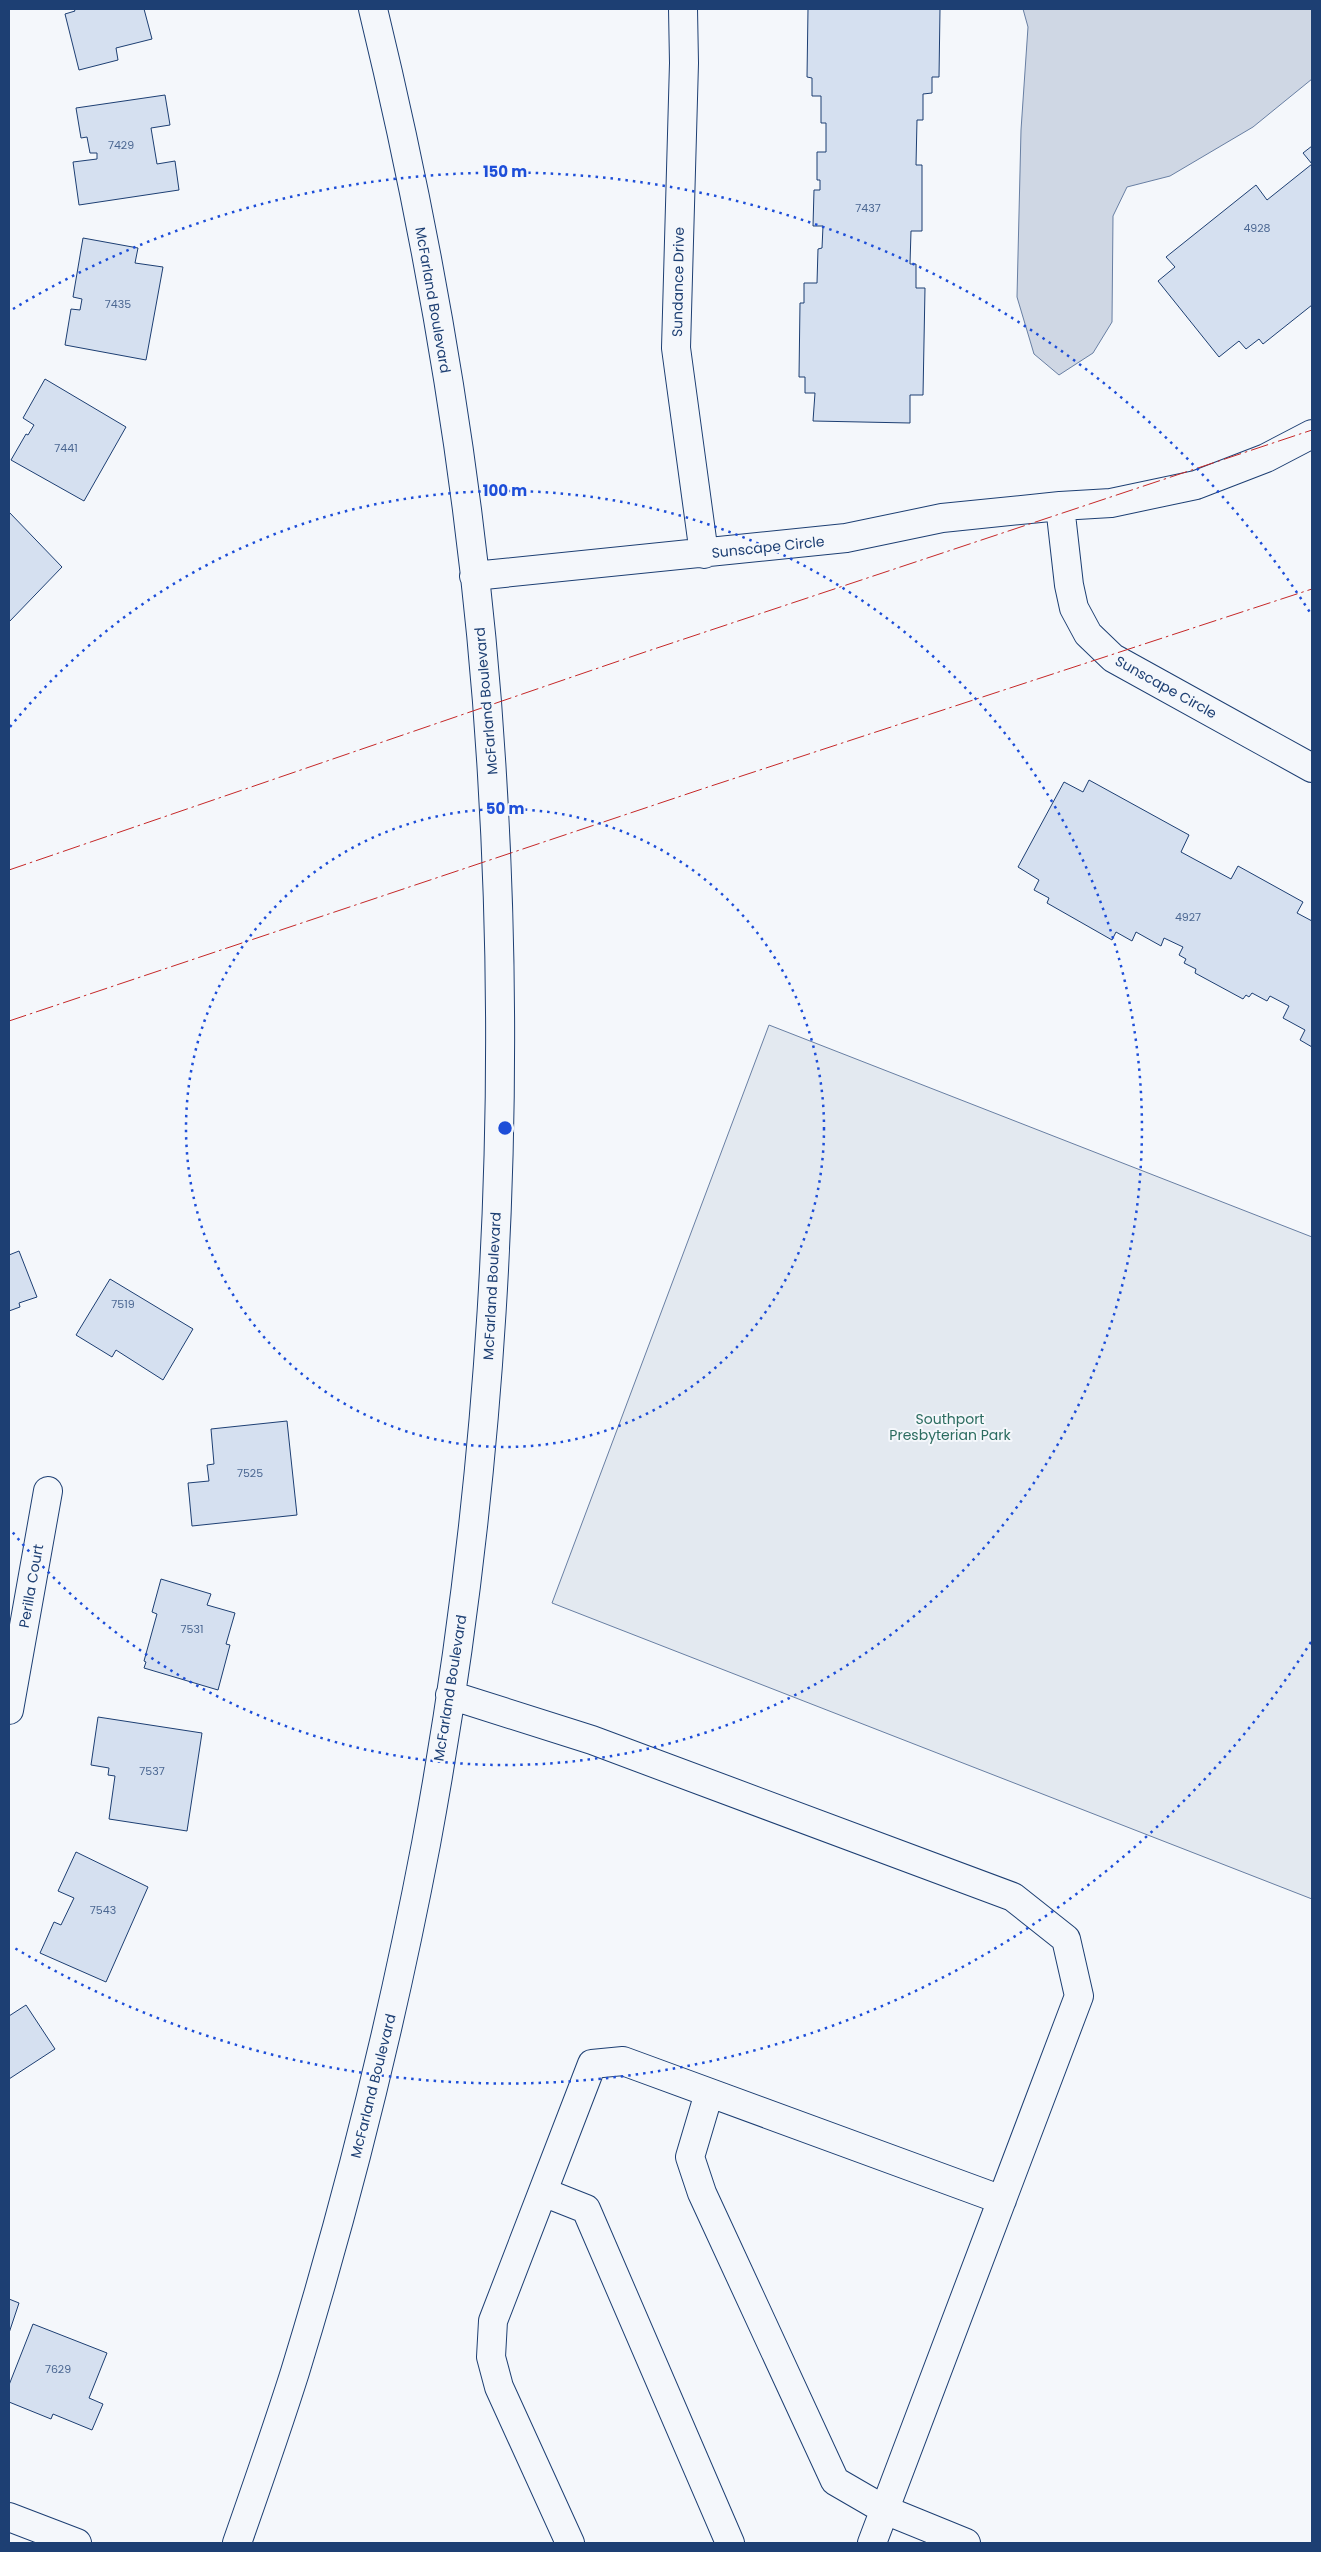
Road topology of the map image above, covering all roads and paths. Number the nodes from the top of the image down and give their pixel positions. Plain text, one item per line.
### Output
1 (373, 9) edge
2 (683, 9) edge
3 (1312, 434) edge
4 (1060, 506) junction
5 (704, 554) junction
6 (474, 576) junction
7 (1312, 768) edge
8 (48, 1491) dead end
9 (450, 1695) junction
10 (9, 1710) edge
11 (710, 2093) junction
12 (543, 2192) junction
13 (1002, 2200) junction
14 (885, 2510) junction
15 (9, 2517) edge
16 (77, 2543) edge
17 (237, 2543) edge
18 (570, 2543) edge
19 (730, 2543) edge
20 (872, 2543) edge
21 (966, 2543) edge

1 - 6 street, McFarland Boulevard
2 - 5 street, Sundance Drive
3 - 4 street, Sunscape Circle
4 - 5 street, Sunscape Circle
4 - 7 street, Sunscape Circle
5 - 6 street, Sunscape Circle
6 - 9 street, McFarland Boulevard
8 - 10 street, Perilla Court
9 - 13 street
9 - 17 street, McFarland Boulevard
11 - 12 street
11 - 13 street
11 - 14 street
12 - 18 street
12 - 19 street
13 - 14 street
14 - 20 street
14 - 21 street
15 - 16 street

